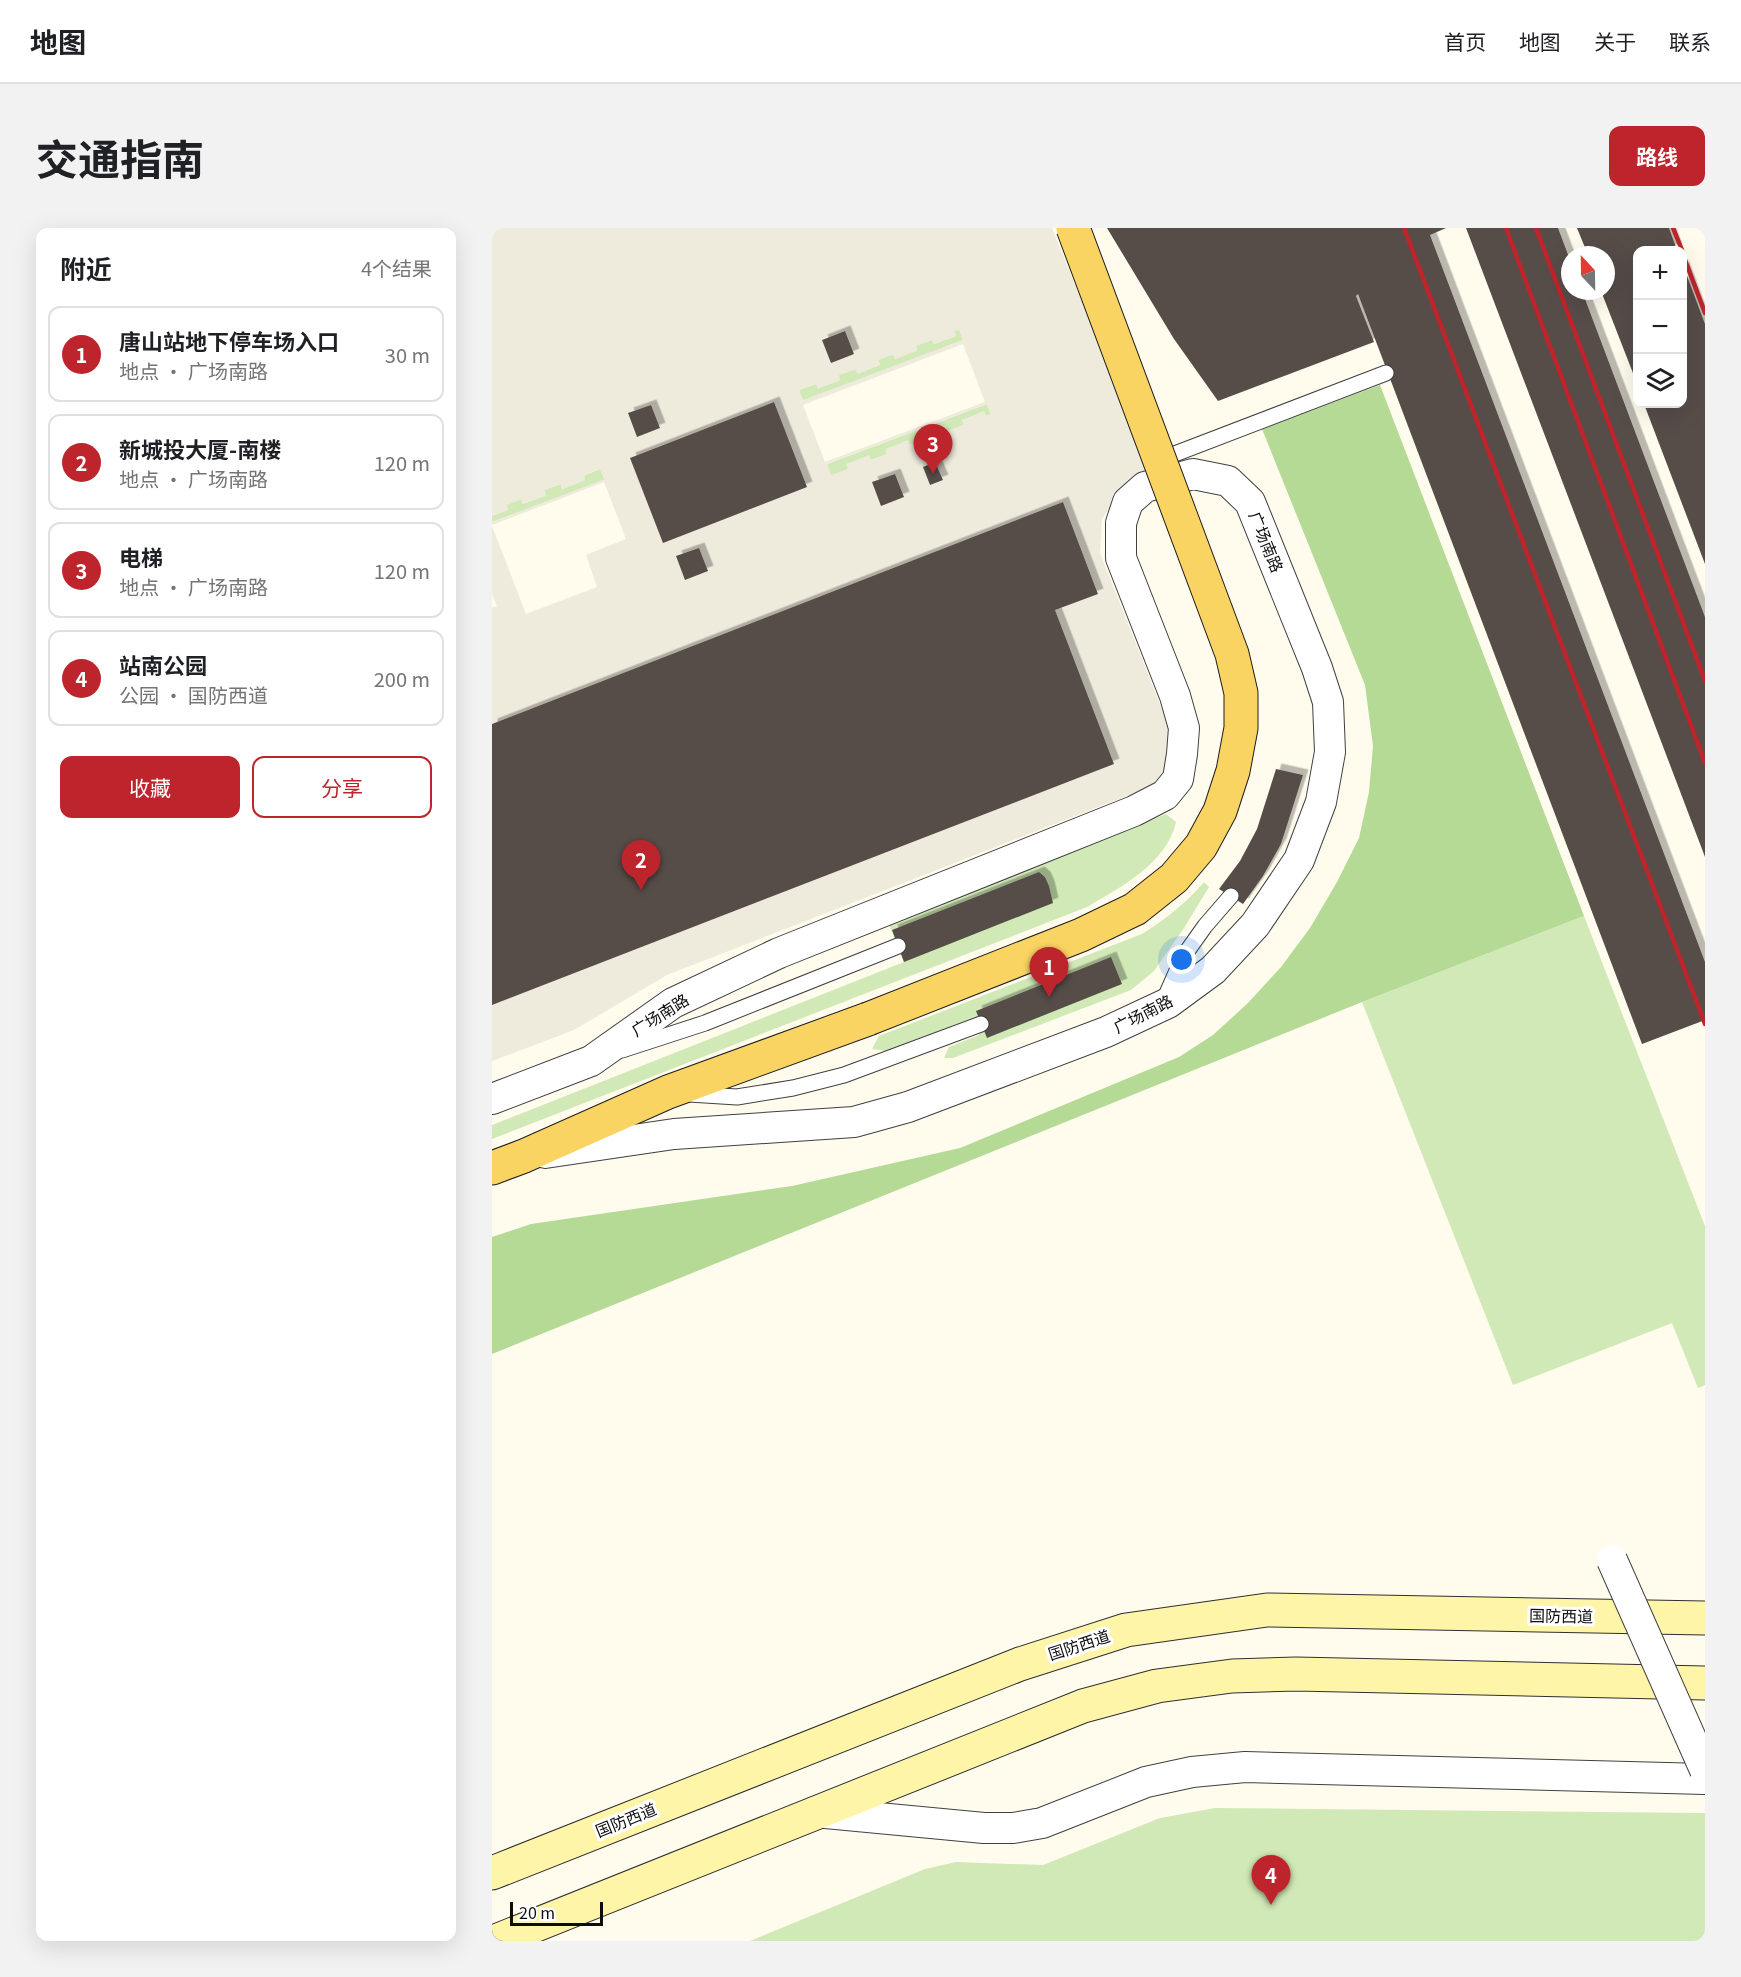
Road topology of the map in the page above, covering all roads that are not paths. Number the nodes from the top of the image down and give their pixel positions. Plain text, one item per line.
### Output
1 (1073, 228) edge
2 (1386, 373) dead end
3 (1159, 460) junction
4 (1231, 896) dead end
5 (897, 946) dead end
6 (1161, 1007) junction
7 (981, 1024) dead end
8 (591, 1060) junction
9 (668, 1092) junction
10 (492, 1099) edge
11 (524, 1156) junction
12 (492, 1168) edge
13 (1612, 1560) dead end
14 (1705, 1618) edge
15 (1705, 1683) edge
16 (1705, 1770) edge
17 (1705, 1779) edge
18 (815, 1812) junction
19 (492, 1873) edge
20 (496, 1941) edge

1 - 3 main road, bridge
2 - 3 lane
3 - 9 main road, bridge
4 - 6 lane
5 - 8 lane
6 - 8 street, 广场南路
6 - 11 street, 广场南路
7 - 9 lane
8 - 10 street, 广场南路
9 - 11 main road
11 - 12 main road, 广场南路
13 - 16 street, bridge
14 - 19 main road, 国防西道
15 - 18 main road
17 - 18 street
18 - 20 main road

